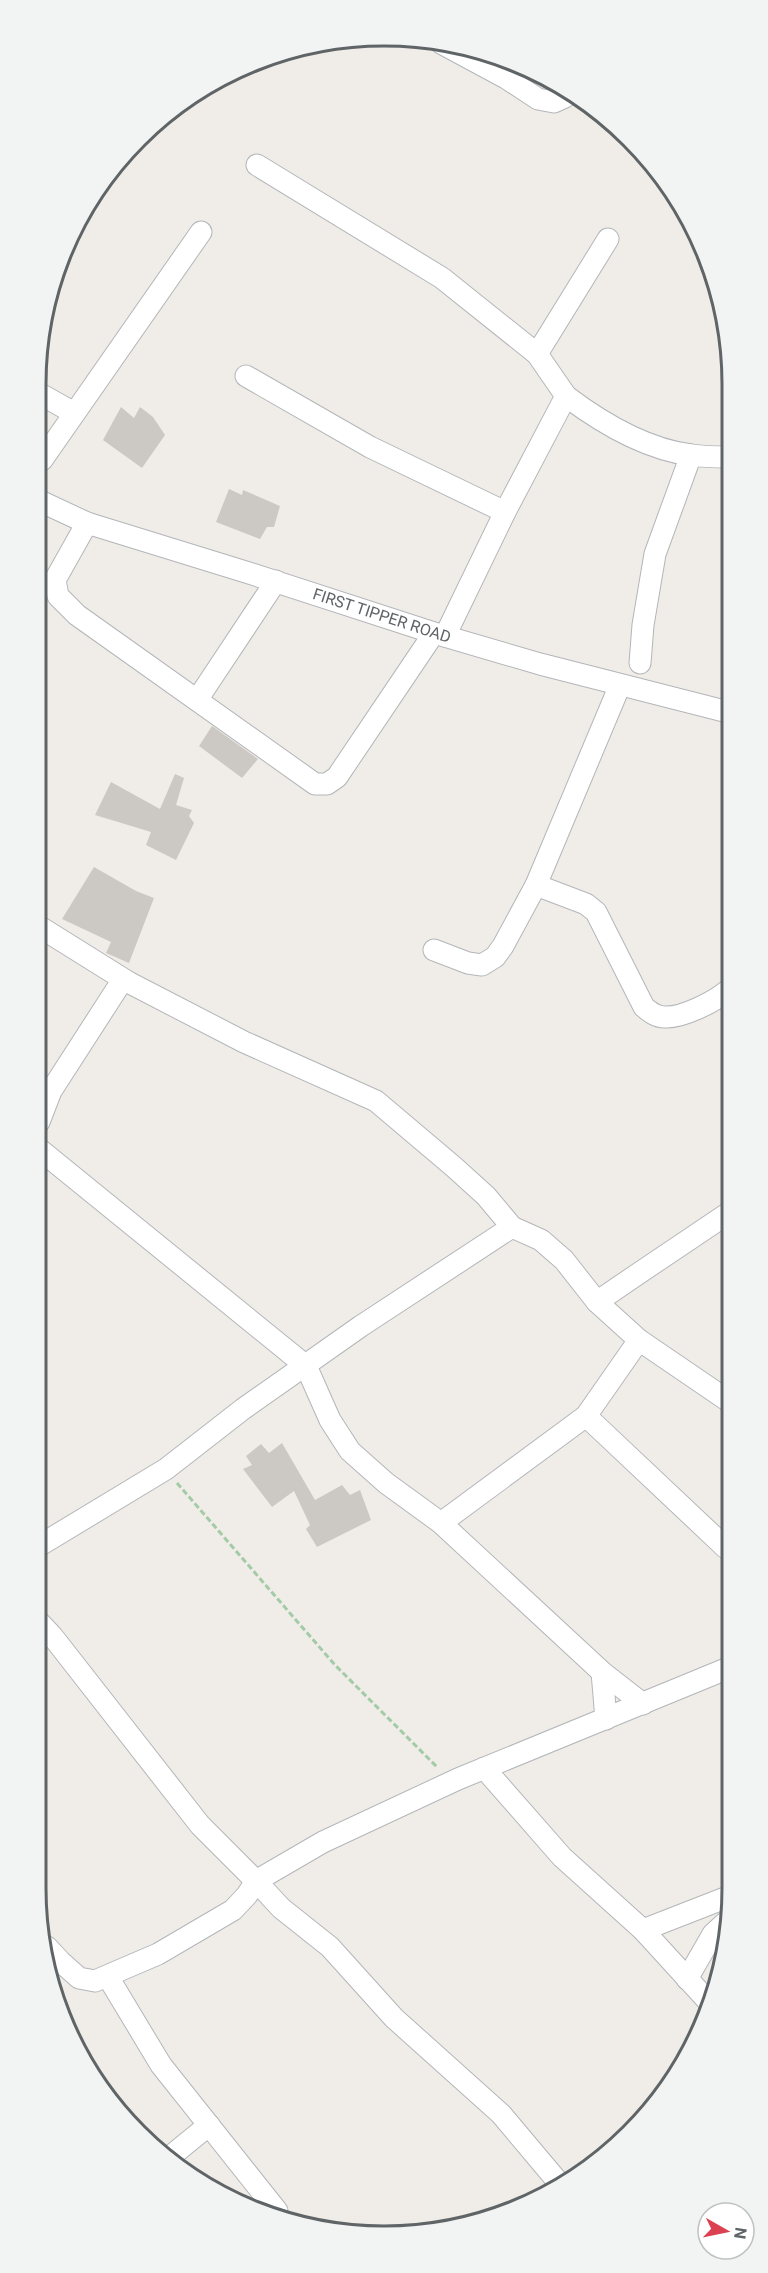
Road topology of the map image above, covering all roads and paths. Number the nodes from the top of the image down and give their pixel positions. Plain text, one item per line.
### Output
1 (467, 57) edge
2 (563, 98) edge
3 (257, 165) dead end
4 (201, 232) dead end
5 (608, 239) dead end
6 (537, 354) junction
7 (246, 376) dead end
8 (566, 396) junction
9 (46, 397) edge
10 (74, 413) junction
11 (46, 454) edge
12 (691, 455) junction
13 (722, 457) edge
14 (46, 504) edge
15 (505, 512) junction
16 (87, 523) junction
17 (276, 581) junction
18 (440, 635) junction
19 (640, 663) dead end
20 (620, 686) junction
21 (197, 700) junction
22 (722, 711) edge
23 (536, 885) junction
24 (46, 931) edge
25 (434, 950) dead end
26 (128, 982) junction
27 (722, 1000) edge
28 (46, 1087) edge
29 (46, 1155) edge
30 (722, 1217) edge
31 (512, 1227) junction
32 (597, 1302) junction
33 (639, 1340) junction
34 (306, 1366) junction
35 (722, 1397) edge
36 (586, 1416) junction
37 (166, 1469) junction
38 (441, 1523) junction
39 (46, 1542) edge
40 (722, 1544) edge
41 (46, 1630) edge
42 (603, 1672) junction
43 (722, 1672) edge
44 (642, 1704) junction
45 (606, 1719) junction
46 (484, 1768) junction
47 (458, 1779) junction
48 (256, 1881) junction
49 (722, 1899) edge
50 (719, 1928) edge
51 (643, 1930) junction
52 (53, 1953) edge
53 (108, 1977) junction
54 (687, 1978) junction
55 (704, 1997) edge
56 (208, 2125) junction
57 (174, 2153) edge
58 (556, 2179) edge
59 (275, 2209) edge

1 - 2 street
3 - 6 street
4 - 10 street
5 - 6 street
6 - 8 street
7 - 15 street
8 - 12 street
8 - 15 street
9 - 10 street
10 - 11 street
12 - 13 street
12 - 19 street
14 - 16 street, FIRST TIPPER ROAD
15 - 18 street
16 - 17 street, FIRST TIPPER ROAD
16 - 21 street
17 - 18 street, FIRST TIPPER ROAD
17 - 21 street
18 - 20 street, FIRST TIPPER ROAD
18 - 21 street
20 - 22 street, FIRST TIPPER ROAD
20 - 23 street
23 - 25 street
23 - 27 street
24 - 26 street
26 - 28 street
26 - 31 street
29 - 34 street
30 - 32 street
31 - 32 street
31 - 34 street
32 - 33 street
33 - 35 street
33 - 36 street
34 - 37 street
34 - 38 street
36 - 38 street
36 - 40 street
37 - 39 street
37 - 47 path
38 - 42 street
41 - 48 street
42 - 44 street
42 - 45 street
43 - 44 street
44 - 45 street
45 - 46 street
46 - 47 street
46 - 51 street
47 - 48 street
48 - 53 street
48 - 58 street
49 - 51 street
50 - 54 street
51 - 54 street
52 - 53 street
53 - 56 street
54 - 55 street
56 - 57 street
56 - 59 street

